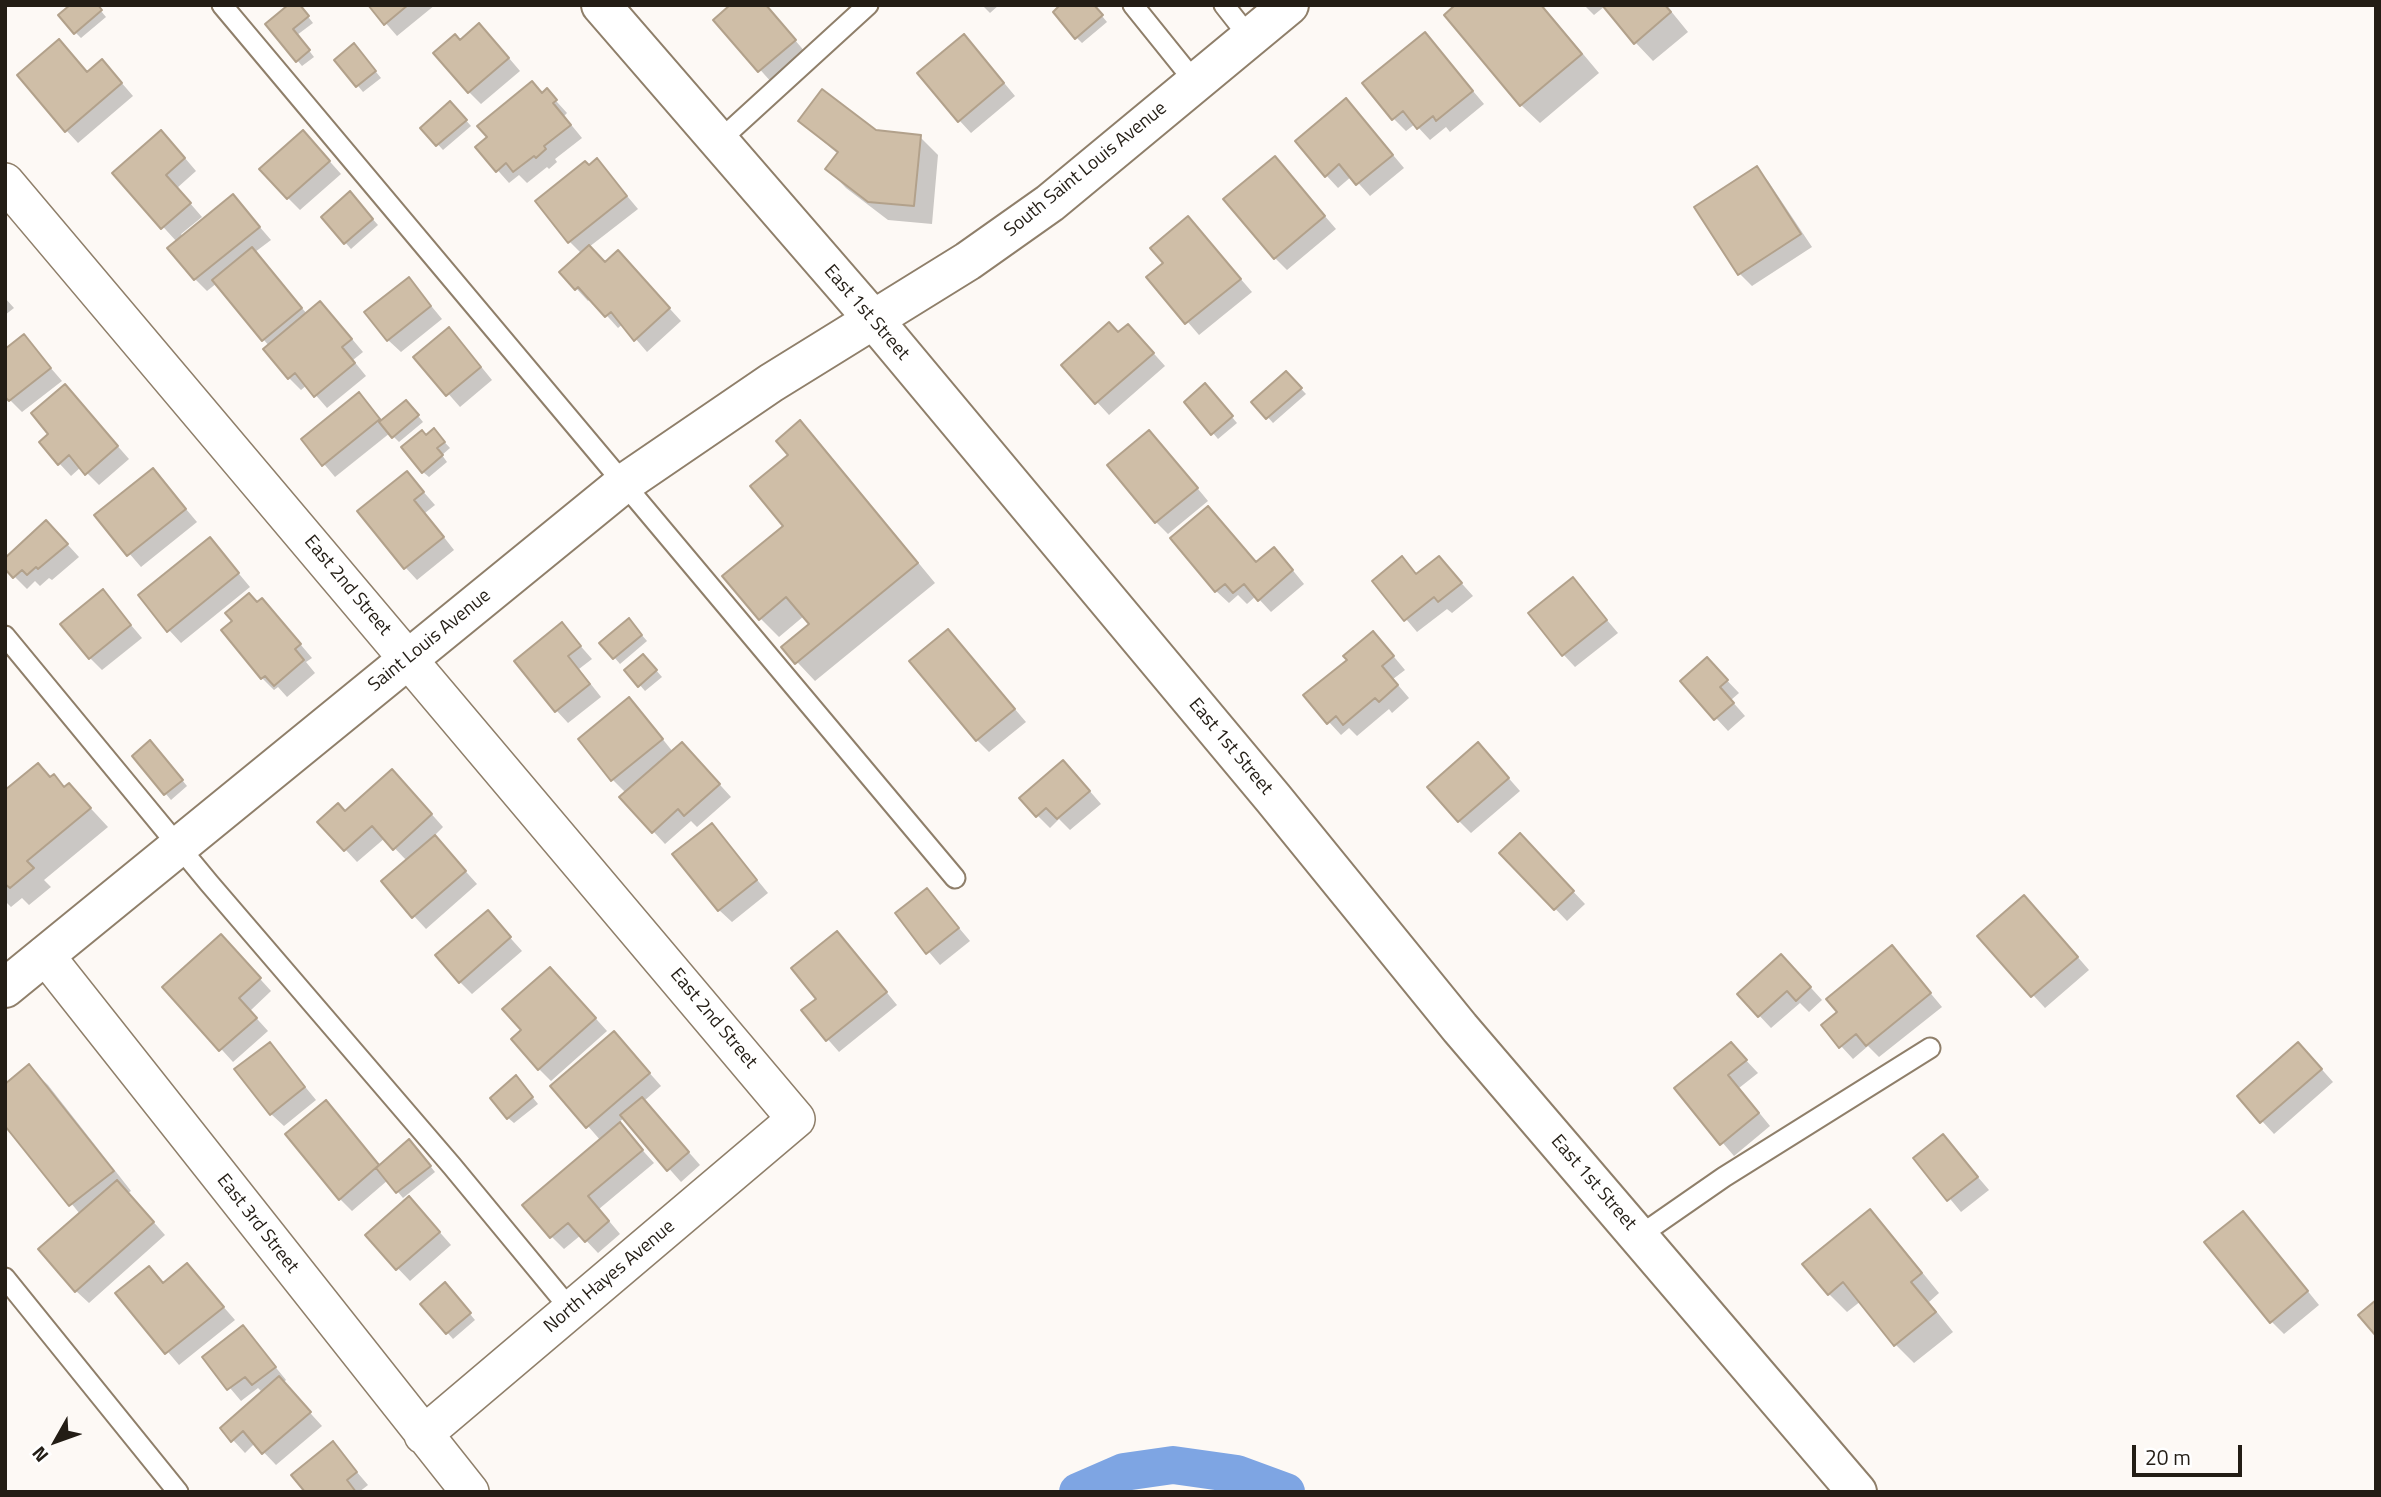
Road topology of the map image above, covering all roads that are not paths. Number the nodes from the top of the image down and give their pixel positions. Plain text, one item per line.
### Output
1 (222, 5) edge
2 (1133, 5) edge
3 (1224, 5) edge
4 (1289, 5) edge
5 (867, 6) edge
6 (610, 8) edge
7 (1250, 37) junction
8 (1195, 82) junction
9 (719, 141) junction
10 (5, 182) edge
11 (873, 319) junction
12 (623, 484) junction
13 (5, 636) edge
14 (408, 659) junction
15 (178, 847) junction
16 (955, 878) dead end
17 (45, 955) junction
18 (5, 988) edge
19 (1930, 1048) dead end
20 (796, 1119) joint
21 (1639, 1236) junction
22 (5, 1278) edge
23 (571, 1310) junction
24 (424, 1435) junction
25 (178, 1492) edge
26 (470, 1492) edge
27 (1857, 1492) edge

1 - 12 lane
2 - 8 lane
3 - 7 lane
4 - 7 main road, South Saint Louis Avenue
5 - 9 lane
6 - 9 main road, East 1st Street
7 - 8 main road, South Saint Louis Avenue
8 - 11 main road, South Saint Louis Avenue
9 - 11 main road, East 1st Street
10 - 14 street, East 2nd Street
11 - 12 main road, Saint Louis Avenue
11 - 21 main road, East 1st Street
12 - 14 main road, Saint Louis Avenue
12 - 16 lane
13 - 15 lane
14 - 15 main road, Saint Louis Avenue
14 - 20 street, East 2nd Street
15 - 17 main road, Saint Louis Avenue
15 - 23 lane
17 - 18 main road, Saint Louis Avenue
17 - 24 street, East 3rd Street
19 - 21 lane
20 - 23 street, North Hayes Avenue
21 - 27 main road, East 1st Street
22 - 25 lane
23 - 24 street, North Hayes Avenue
24 - 26 street, East 3rd Street

